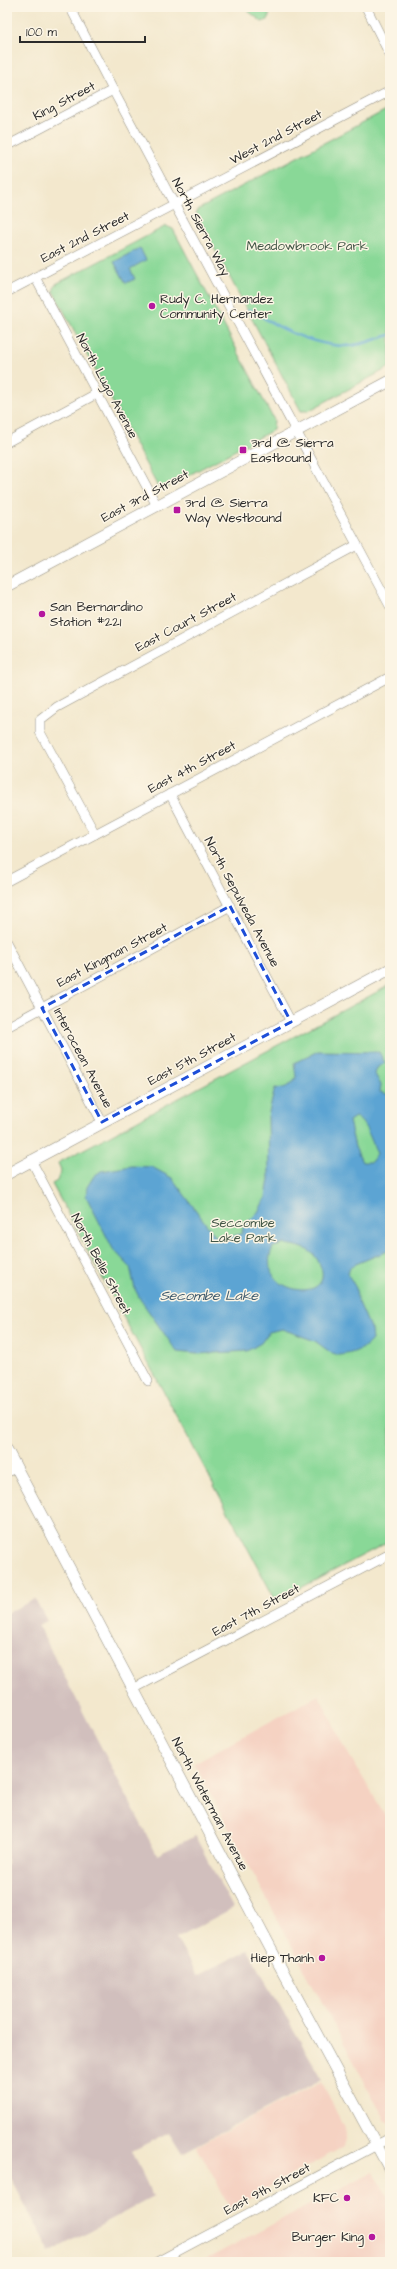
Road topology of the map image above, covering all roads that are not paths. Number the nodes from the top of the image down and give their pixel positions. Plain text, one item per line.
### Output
1 (70, 7) edge
2 (366, 7) edge
3 (390, 55) edge
4 (112, 90) junction
5 (390, 91) edge
6 (7, 146) edge
7 (175, 205) junction
8 (35, 277) junction
9 (7, 292) edge
10 (390, 381) edge
11 (96, 394) junction
12 (296, 431) junction
13 (7, 442) edge
14 (157, 506) junction
15 (357, 545) junction
16 (7, 586) edge
17 (390, 606) edge
18 (390, 677) edge
19 (170, 794) junction
20 (95, 834) junction
21 (7, 881) edge
22 (230, 906) junction
23 (7, 942) edge
24 (390, 969) edge
25 (42, 1008) junction
26 (291, 1022) junction
27 (7, 1027) edge
28 (102, 1122) junction
29 (31, 1160) junction
30 (7, 1174) edge
31 (148, 1380) dead end
32 (7, 1450) edge
33 (12, 1470) edge
34 (390, 1554) edge
35 (133, 1689) junction
36 (390, 2138) edge
37 (377, 2145) junction
38 (390, 2170) edge
39 (157, 2262) edge

1 - 4 street, North Sierra Way
2 - 3 street
4 - 6 street, King Street
4 - 7 street, North Sierra Way
5 - 7 street, West 2nd Street
7 - 8 street, East 2nd Street
7 - 12 street, North Sierra Way
8 - 9 street, East 2nd Street
8 - 11 street, North Lugo Avenue
10 - 12 main road, East 3rd Street
11 - 13 street
11 - 14 street, North Lugo Avenue
12 - 14 main road, East 3rd Street
12 - 15 street, North Sierra Way
14 - 16 main road, East 3rd Street
15 - 17 street, North Sierra Way
15 - 20 street, East Court Street
18 - 19 street, East 4th Street
19 - 20 street, East 4th Street
19 - 22 street, North Sepulveda Avenue
20 - 21 street, East 4th Street
22 - 25 street, East Kingman Street
22 - 26 street, North Sepulveda Avenue
23 - 25 street, Interocean Avenue
24 - 26 main road, East 5th Street
25 - 27 street, East Kingman Street
25 - 28 street, Interocean Avenue
26 - 28 main road, East 5th Street
28 - 29 main road, East 5th Street
29 - 30 main road, East 5th Street
29 - 31 street, North Belle Street
32 - 33 main road, North Waterman Avenue
33 - 35 main road, North Waterman Avenue
34 - 35 street, East 7th Street
35 - 37 main road, North Waterman Avenue
36 - 37 street, East 9th Street
37 - 38 main road, North Waterman Avenue
37 - 39 street, East 9th Street

